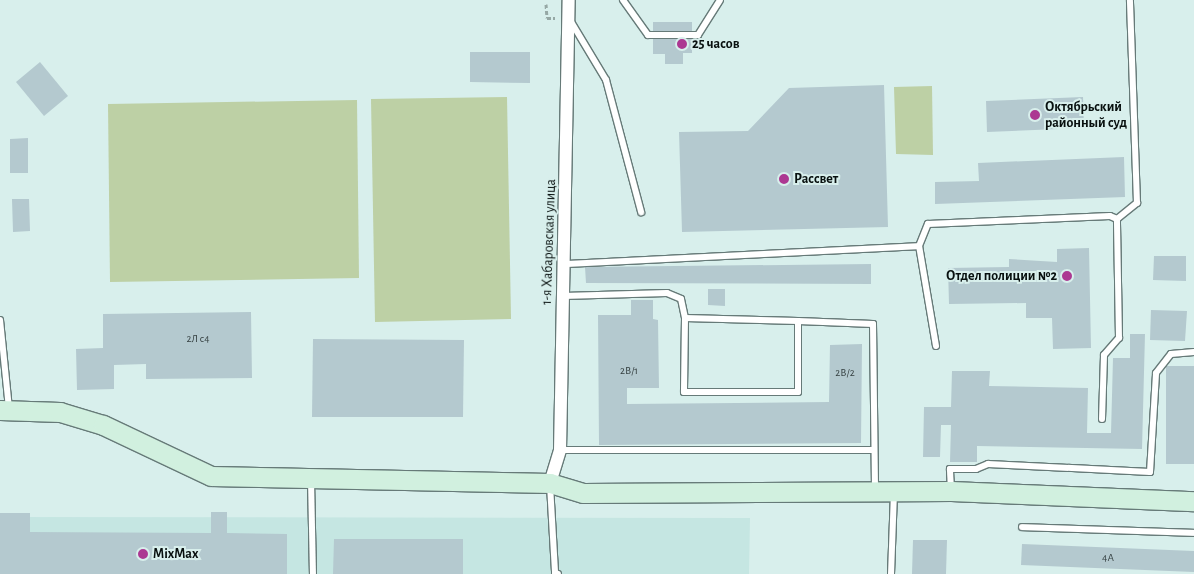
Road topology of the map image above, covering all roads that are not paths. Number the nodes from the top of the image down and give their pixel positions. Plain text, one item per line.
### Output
1 (569, 0) edge
2 (623, 0) edge
3 (720, 0) edge
4 (1130, 0) edge
5 (570, 19) junction
6 (641, 212) dead end
7 (1117, 219) junction
8 (919, 246) junction
9 (565, 264) junction
10 (563, 296) junction
11 (685, 318) junction
12 (0, 320) edge
13 (798, 322) junction
14 (936, 346) dead end
15 (1194, 352) edge
16 (5, 410) edge
17 (1102, 420) dead end
18 (560, 450) junction
19 (874, 450) junction
20 (311, 477) junction
21 (550, 483) junction
22 (951, 491) junction
23 (885, 492) junction
24 (1194, 500) edge
25 (1022, 528) dead end
26 (1194, 533) edge
27 (313, 574) edge
28 (558, 574) edge
29 (891, 574) edge

1 - 5 street, 1-я Хабаровская улица
2 - 3 lane
4 - 7 lane
5 - 6 lane
5 - 9 street, 1-я Хабаровская улица
7 - 8 lane
7 - 17 lane
8 - 9 lane
8 - 14 lane
9 - 10 street, 1-я Хабаровская улица
10 - 11 lane
10 - 18 street, 1-я Хабаровская улица
11 - 13 lane
11 - 13 lane
12 - 16 lane
13 - 19 lane
15 - 22 lane
16 - 20 street
18 - 19 lane
18 - 21 street, 1-я Хабаровская улица
19 - 23 lane
20 - 21 street
20 - 27 lane
21 - 23 street
21 - 28 lane
22 - 23 street
22 - 24 street
23 - 29 lane
25 - 26 lane

